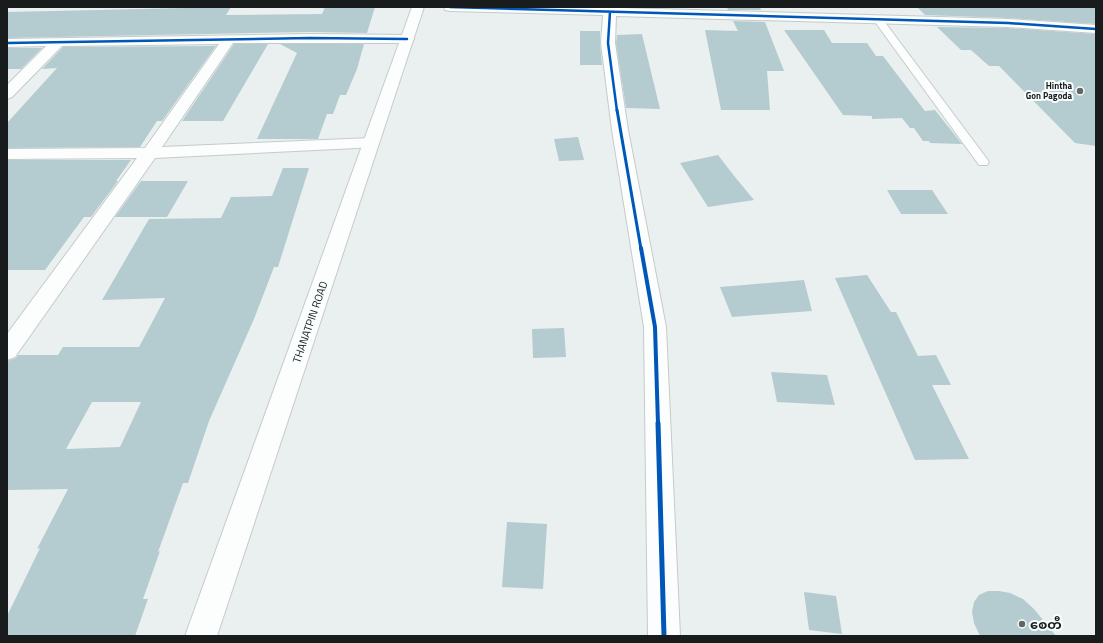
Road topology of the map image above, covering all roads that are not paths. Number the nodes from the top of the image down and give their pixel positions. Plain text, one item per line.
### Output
1 (418, 7) edge
2 (450, 7) edge
3 (610, 12) junction
4 (878, 19) junction
5 (1096, 29) edge
6 (407, 39) junction
7 (228, 40) junction
8 (58, 42) junction
9 (7, 43) edge
10 (7, 94) edge
11 (371, 143) junction
12 (150, 153) junction
13 (7, 154) edge
14 (983, 162) dead end
15 (7, 351) edge
16 (202, 636) edge
17 (664, 636) edge

1 - 6 street, THANATPIN ROAD
2 - 3 street
3 - 4 street
3 - 17 street
4 - 5 street
4 - 14 lane
6 - 7 street
6 - 11 street, THANATPIN ROAD
7 - 8 street
7 - 12 street
8 - 9 street
8 - 10 street
11 - 12 street
11 - 16 street, THANATPIN ROAD
12 - 13 street
12 - 15 street

